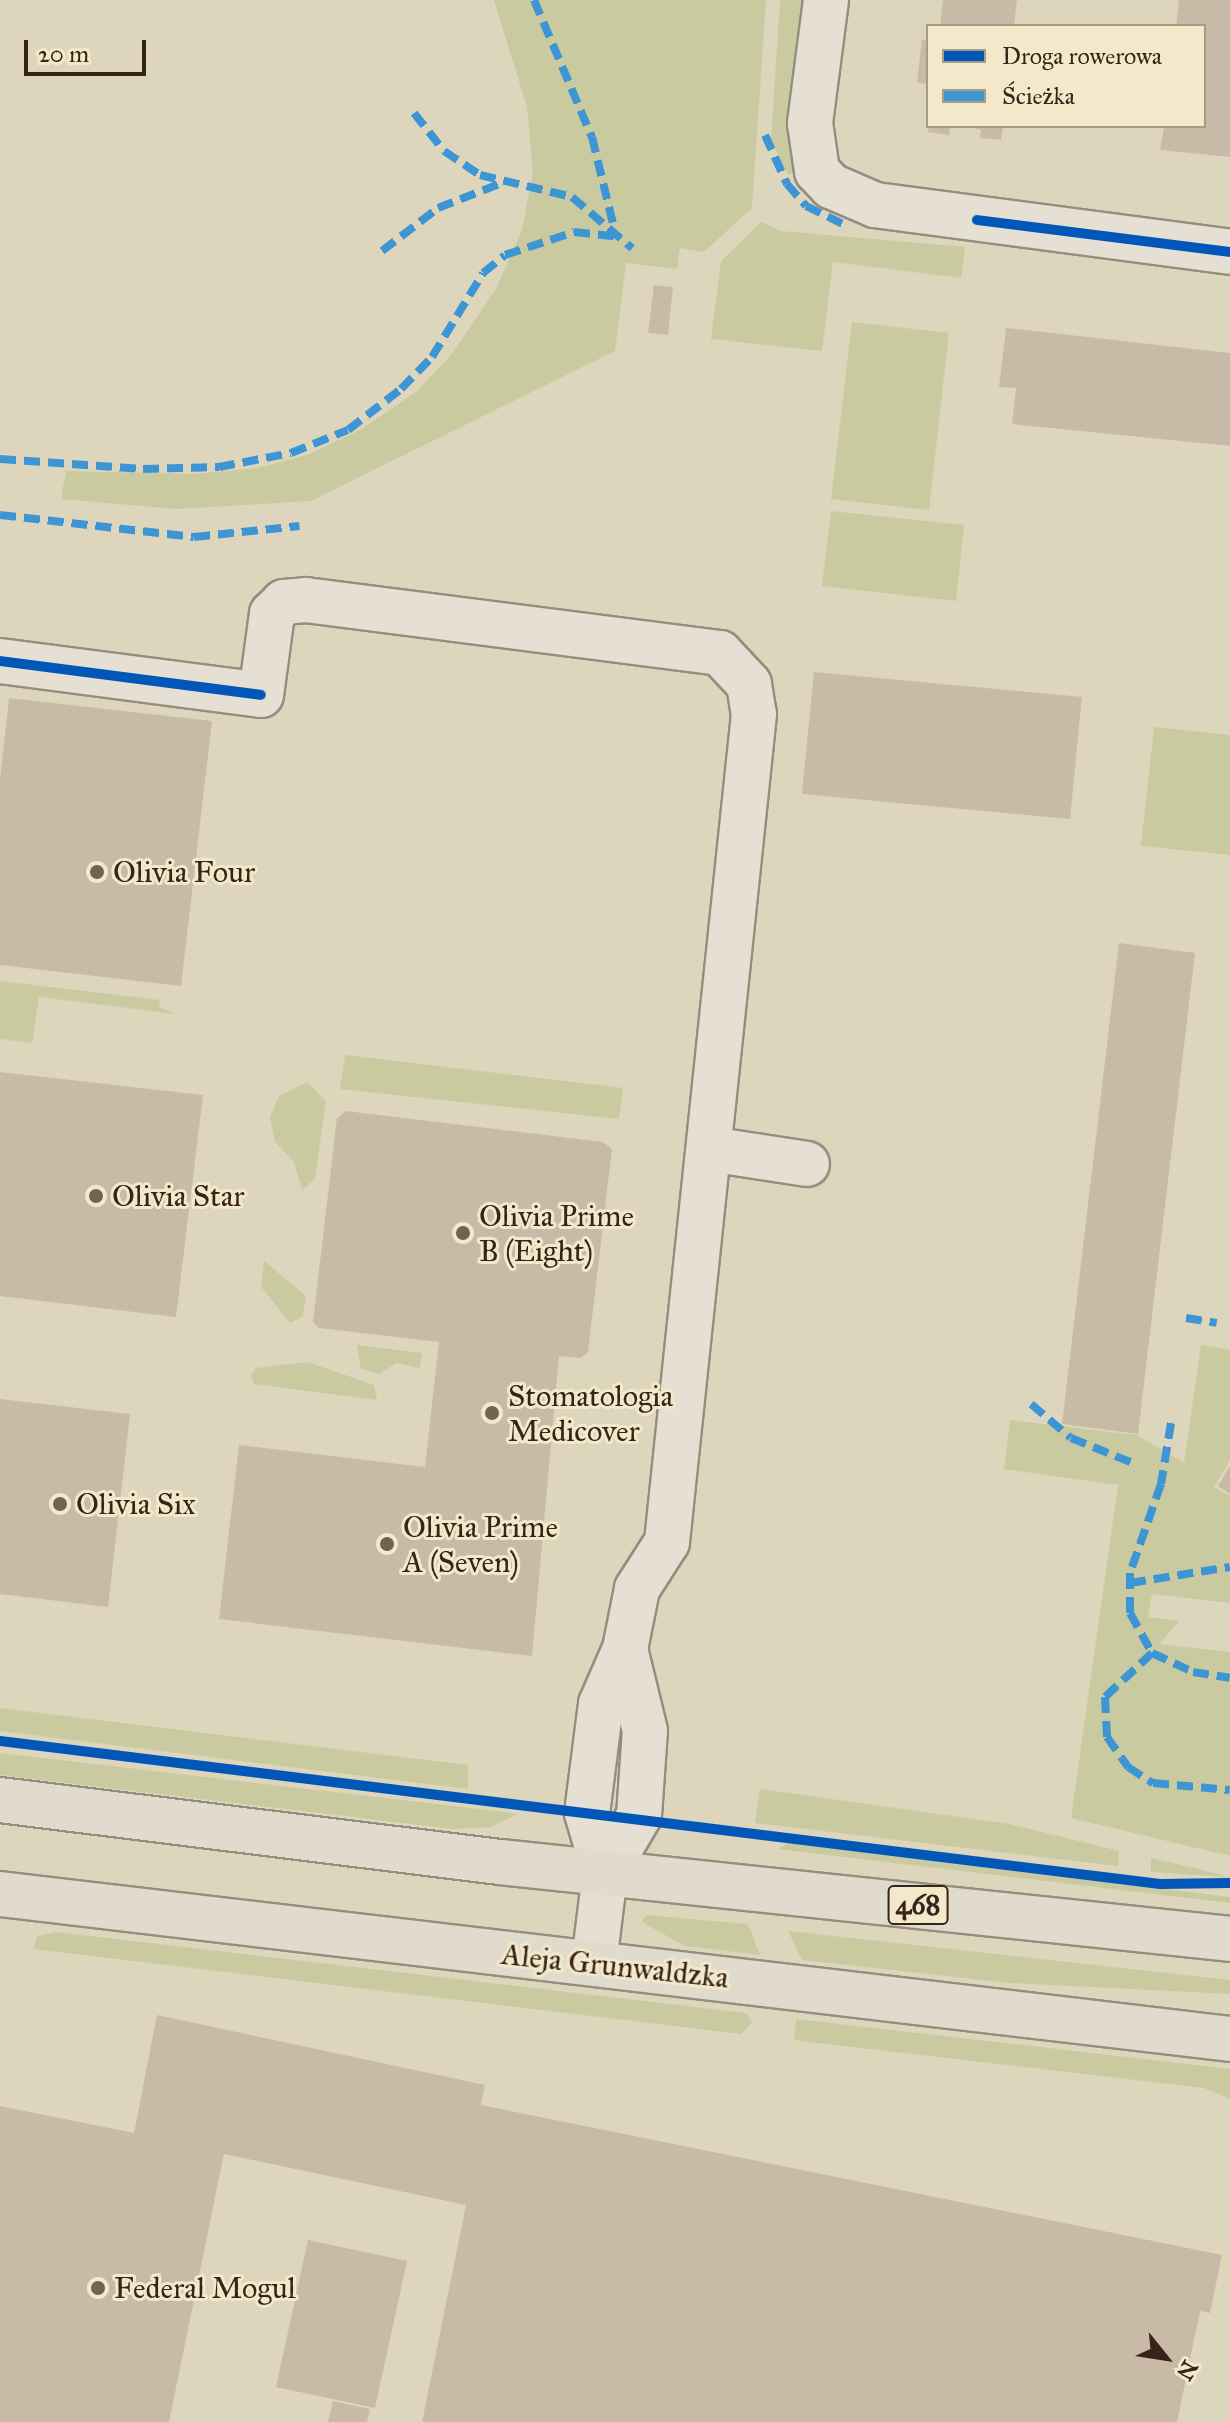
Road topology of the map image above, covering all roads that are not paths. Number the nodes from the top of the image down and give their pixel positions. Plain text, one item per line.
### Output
1 (826, 0) edge
2 (1230, 252) edge
3 (0, 661) edge
4 (710, 1149) junction
5 (807, 1164) dead end
6 (0, 1800) edge
7 (605, 1874) junction
8 (0, 1894) edge
9 (1230, 1939) edge
10 (594, 1962) junction
11 (1230, 2039) edge

1 - 2 street
3 - 4 street
4 - 5 street
4 - 7 street
6 - 7 main road, 468
7 - 9 main road, 468
7 - 10 street
8 - 10 main road, Aleja Grunwaldzka
10 - 11 main road, Aleja Grunwaldzka

